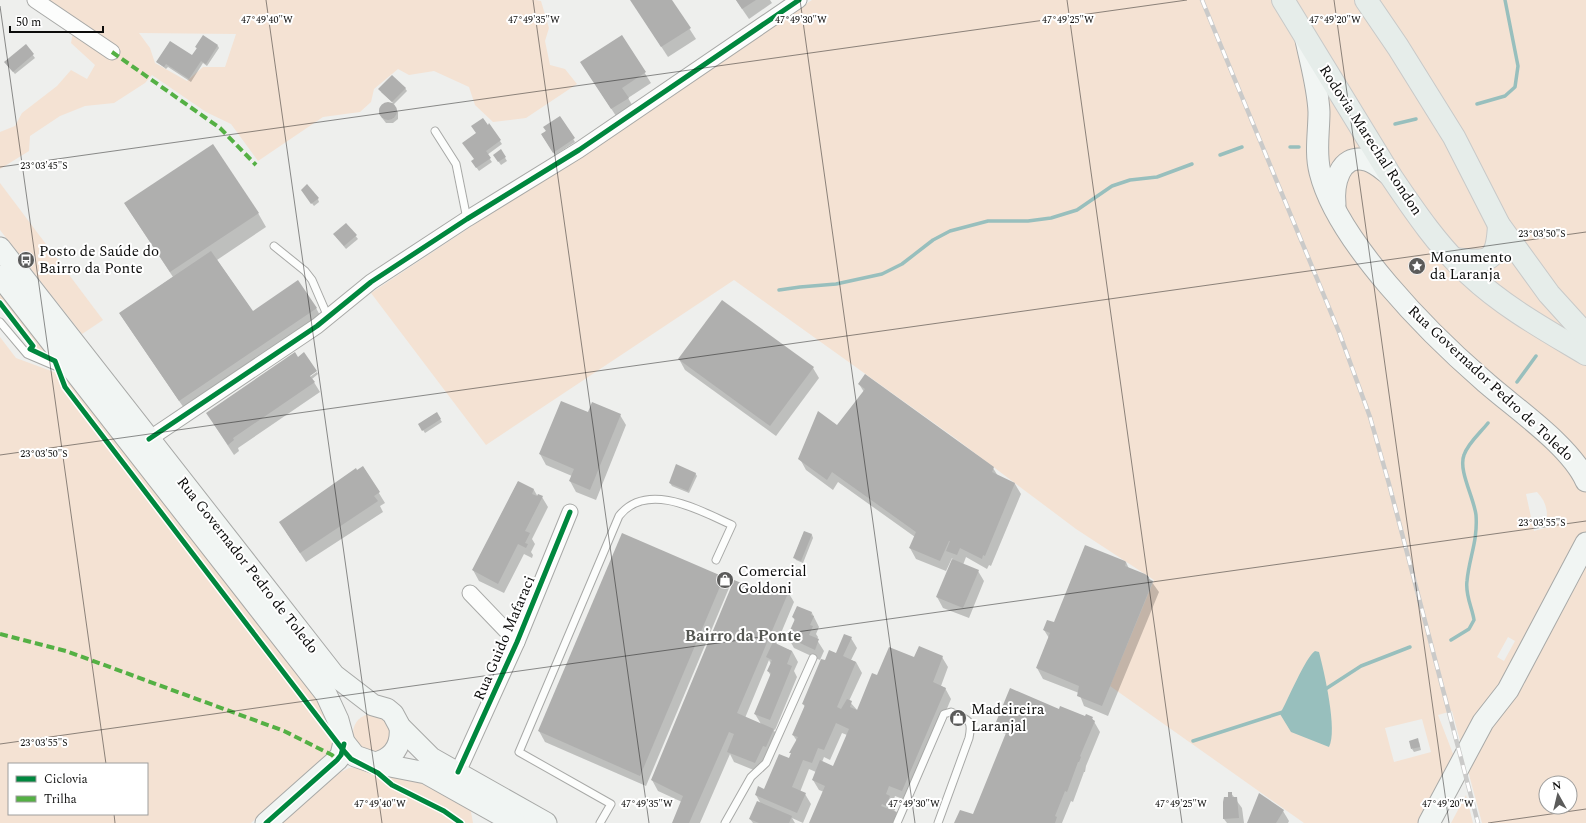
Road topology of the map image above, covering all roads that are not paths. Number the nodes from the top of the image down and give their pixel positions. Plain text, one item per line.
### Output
1 (35, 0) edge
2 (799, 0) edge
3 (1284, 0) edge
4 (1366, 0) edge
5 (1305, 37) junction
6 (112, 52) dead end
7 (435, 132) dead end
8 (1390, 175) junction
9 (1336, 211) junction
10 (467, 219) junction
11 (1499, 225) junction
12 (274, 246) dead end
13 (0, 248) edge
14 (1454, 259) junction
15 (0, 276) edge
16 (328, 317) junction
17 (0, 322) edge
18 (1586, 335) edge
19 (1586, 354) edge
20 (78, 376) junction
21 (149, 439) junction
22 (1586, 481) edge
23 (570, 512) dead end
24 (1586, 543) edge
25 (716, 560) dead end
26 (470, 593) dead end
27 (517, 642) junction
28 (813, 658) dead end
29 (1508, 690) junction
30 (372, 705) junction
31 (400, 727) junction
32 (341, 746) junction
33 (368, 761) junction
34 (458, 772) junction
35 (483, 813) edge
36 (266, 823) edge
37 (515, 823) edge
38 (546, 823) edge
39 (600, 823) edge
40 (725, 823) edge
41 (897, 823) edge
42 (938, 823) edge
43 (1429, 823) edge
44 (1444, 823) edge

1 - 6 street
2 - 10 street
3 - 5 main road, Rodovia Marechal Rondon
4 - 11 main road
5 - 8 main road, Rodovia Marechal Rondon
5 - 9 main road, Rua Governador Pedro de Toledo
7 - 10 lane
8 - 9 main road
8 - 14 main road, Rodovia Marechal Rondon
9 - 22 main road, Rua Governador Pedro de Toledo
10 - 16 street
11 - 14 main road
11 - 18 main road
12 - 16 lane
13 - 21 main road, Rua Governador Pedro de Toledo
14 - 19 main road, Rodovia Marechal Rondon
15 - 20 main road, Rua Governador Pedro de Toledo
16 - 21 street
17 - 20 lane
20 - 32 main road, Rua Governador Pedro de Toledo
21 - 30 main road, Rua Governador Pedro de Toledo
23 - 27 street, Rua Guido Mafaraci
24 - 29 main road
25 - 39 lane
26 - 27 street
27 - 34 street, Rua Guido Mafaraci
28 - 40 lane
29 - 43 main road
29 - 44 main road
30 - 31 main road, Rua Governador Pedro de Toledo
30 - 32 main road
31 - 33 main road
31 - 34 main road, Rua Governador Pedro de Toledo
32 - 33 main road, Rua Governador Pedro de Toledo
32 - 36 main road
33 - 35 main road, Rua Governador Pedro de Toledo
34 - 38 main road, Rua Governador Pedro de Toledo
35 - 37 main road, Rua Governador Pedro de Toledo
41 - 42 lane

